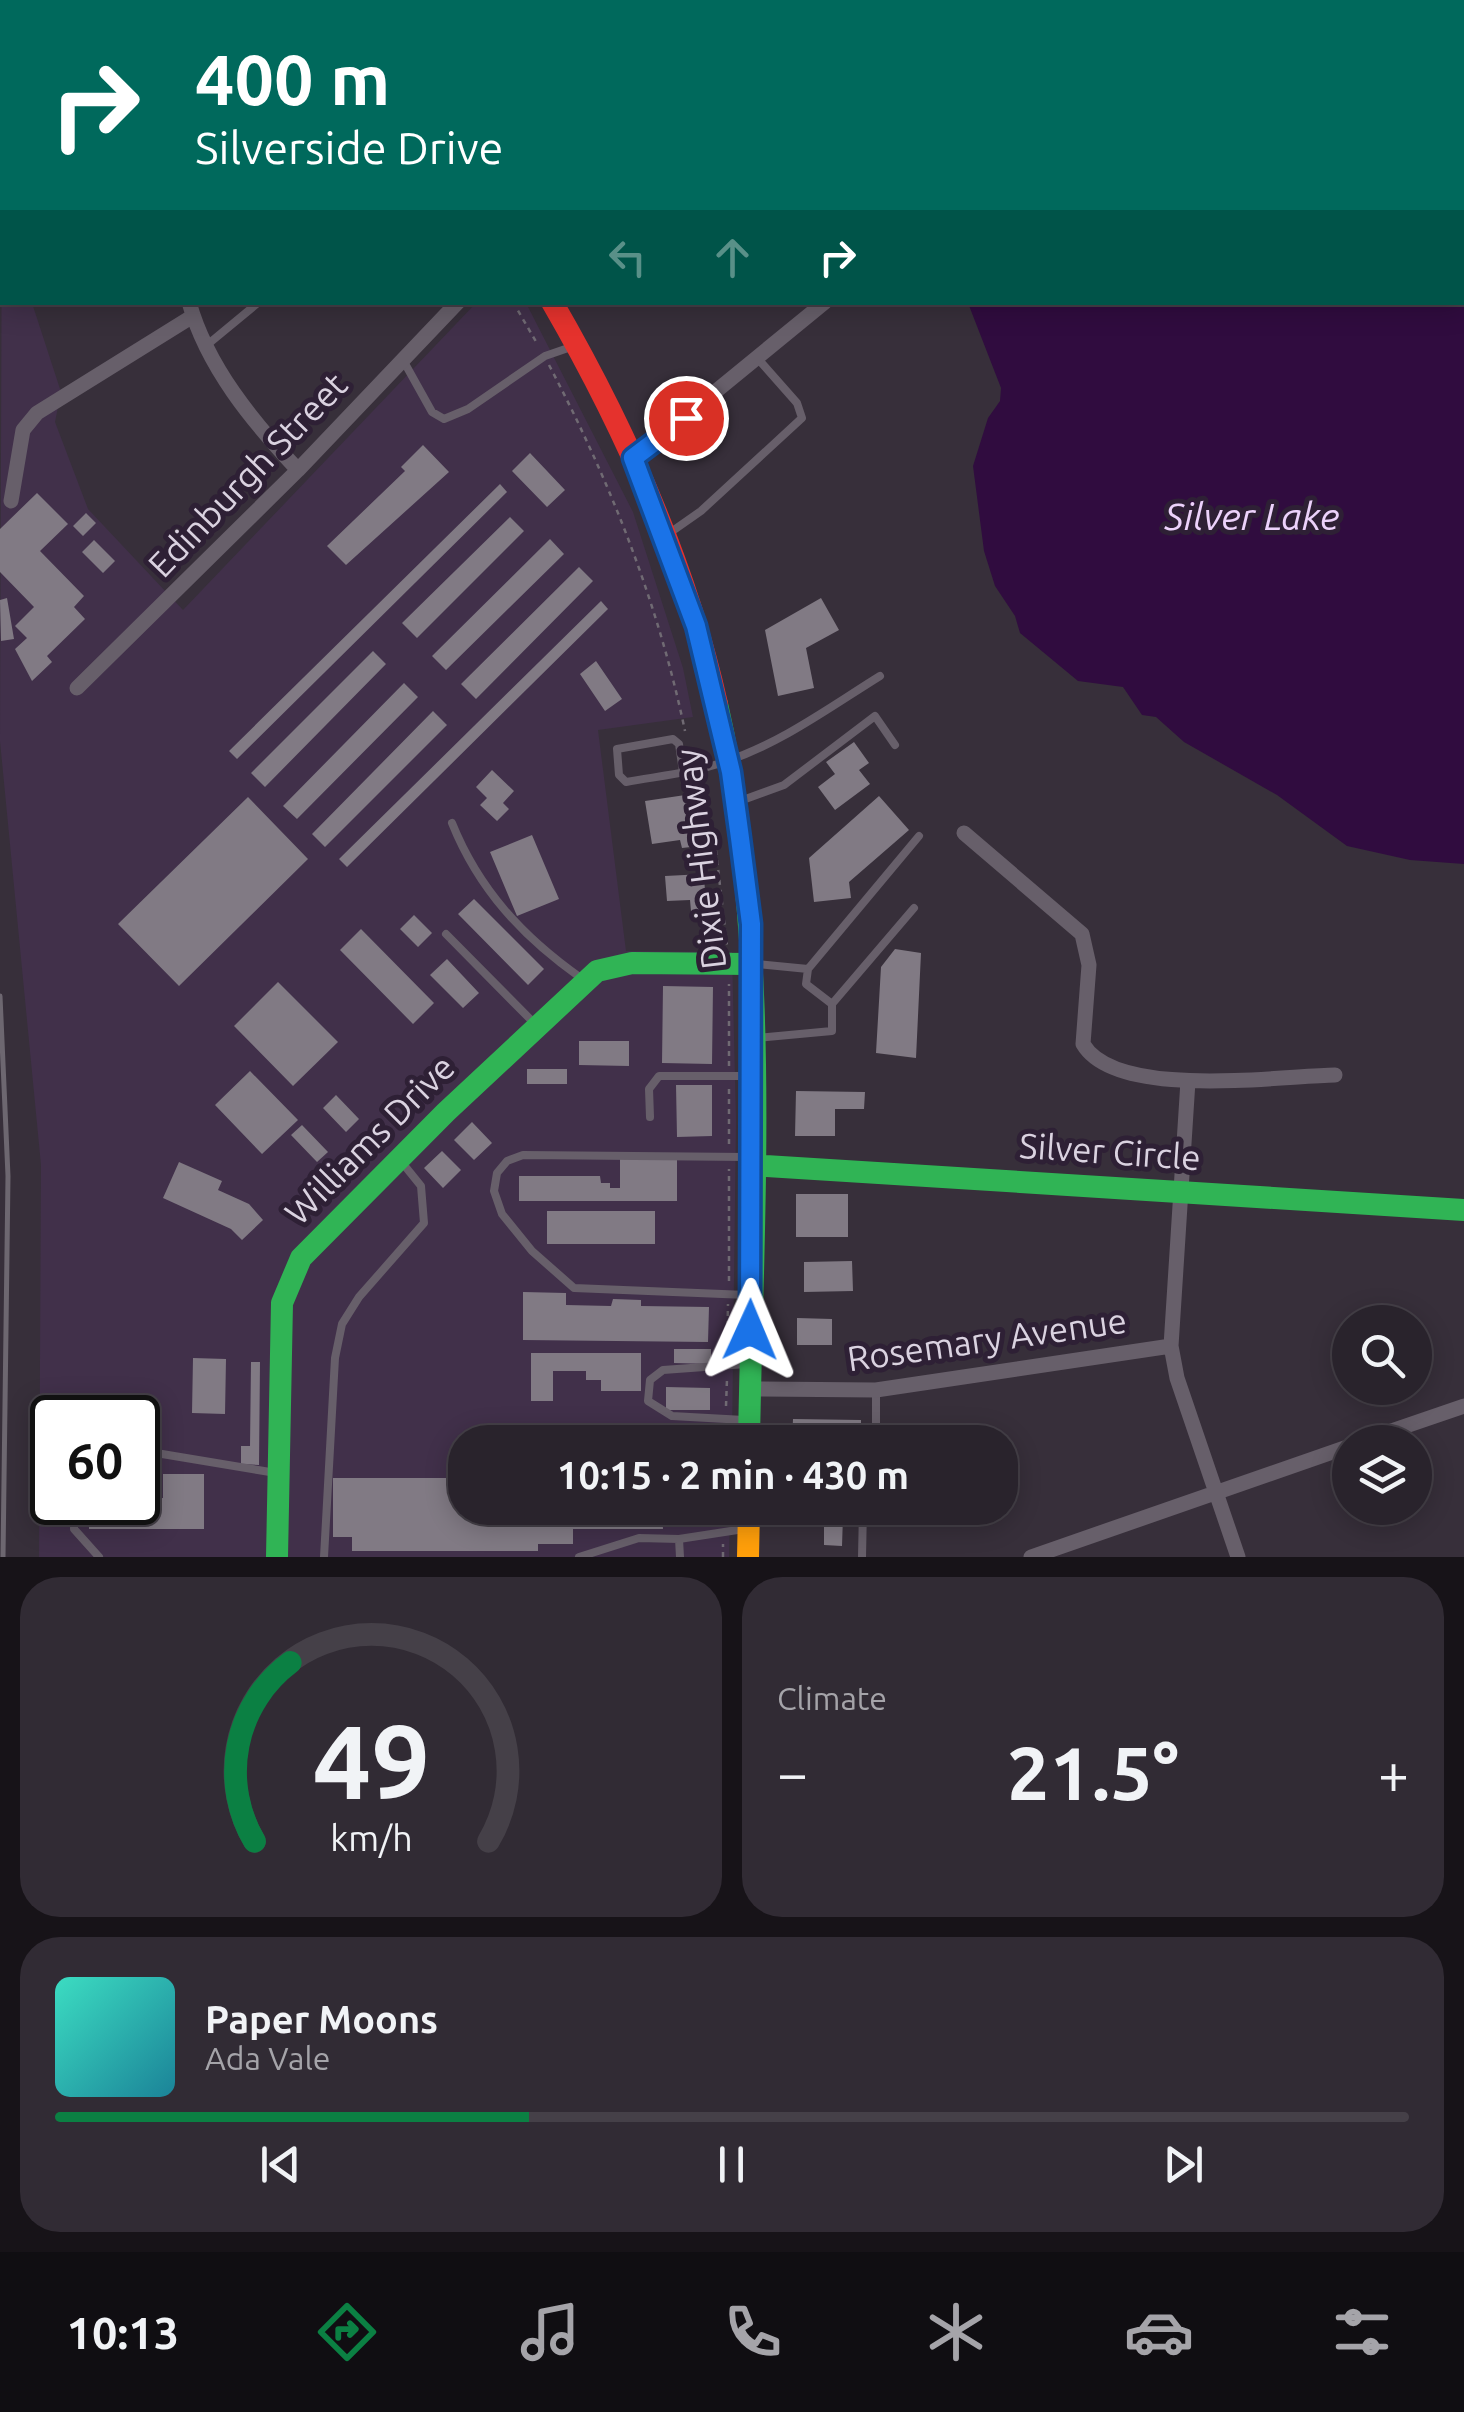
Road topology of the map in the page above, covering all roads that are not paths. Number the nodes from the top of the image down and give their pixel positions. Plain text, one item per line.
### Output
1 (255, 305) edge
2 (455, 305) edge
3 (822, 305) edge
4 (562, 307) edge
5 (191, 310) edge
6 (577, 344) junction
7 (207, 345) junction
8 (403, 360) junction
9 (759, 360) junction
10 (633, 458) junction
11 (298, 470) junction
12 (12, 501) dead end
13 (664, 538) junction
14 (880, 676) dead end
15 (77, 688) dead end
16 (896, 745) dead end
17 (729, 761) junction
18 (688, 772) junction
19 (736, 803) junction
20 (452, 824) dead end
21 (964, 833) dead end
22 (919, 836) dead end
23 (914, 908) dead end
24 (446, 934) dead end
25 (751, 964) junction
26 (808, 970) junction
27 (585, 981) junction
28 (832, 1004) junction
29 (536, 1025) junction
30 (751, 1039) junction
31 (1335, 1075) dead end
32 (740, 1076) junction
33 (1188, 1081) junction
34 (650, 1117) dead end
35 (398, 1159) junction
36 (744, 1159) junction
37 (1180, 1191) junction
38 (1464, 1210) edge
39 (740, 1294) junction
40 (1171, 1346) junction
41 (738, 1365) junction
42 (750, 1389) junction
43 (876, 1390) junction
44 (1464, 1406) edge
45 (724, 1425) edge
46 (742, 1425) edge
47 (876, 1425) edge
48 (1409, 1425) edge
49 (1332, 1452) edge
50 (160, 1454) edge
51 (279, 1474) junction
52 (1215, 1492) junction
53 (74, 1525) edge
54 (725, 1525) edge
55 (748, 1525) edge
56 (863, 1525) edge
57 (680, 1539) junction
58 (99, 1557) edge
59 (277, 1557) edge
60 (324, 1557) edge
61 (579, 1557) edge
62 (680, 1557) edge
63 (748, 1557) edge
64 (862, 1557) edge
65 (1031, 1557) edge
66 (1238, 1557) edge

1 - 7 lane
2 - 8 street, Edinburgh Street
3 - 9 street
4 - 6 street, Dixie Highway
5 - 7 street
5 - 12 street
6 - 8 lane
6 - 10 street, Dixie Highway
7 - 11 street
8 - 11 street, Edinburgh Street
9 - 10 street
9 - 13 lane
10 - 13 street, Dixie Highway
11 - 15 street, Edinburgh Street
13 - 17 street, Dixie Highway
14 - 17 lane
16 - 19 lane
17 - 18 lane
17 - 19 street, Dixie Highway
18 - 18 lane
19 - 25 street, Dixie Highway
20 - 27 lane
21 - 33 street
22 - 26 lane
23 - 28 lane
24 - 29 lane
25 - 26 lane
25 - 27 street, Williams Drive
25 - 30 street, Dixie Highway
26 - 28 lane
27 - 29 street, Williams Drive
28 - 30 lane
29 - 35 street, Williams Drive
30 - 32 street, Dixie Highway
31 - 33 street
32 - 34 lane
32 - 36 street, Dixie Highway
33 - 37 street
35 - 51 street, Williams Drive
35 - 60 lane
36 - 37 street, Silver Circle
36 - 39 street, Dixie Highway
36 - 39 lane
37 - 38 street, Silver Circle
37 - 40 street
39 - 41 street, Dixie Highway
40 - 43 street, Rosemary Avenue
40 - 52 street
41 - 42 street, Dixie Highway
41 - 45 lane
42 - 43 street, Rosemary Avenue
42 - 46 street, Dixie Highway
43 - 47 lane
44 - 48 street
49 - 52 street
50 - 51 lane
51 - 59 street, Williams Drive
52 - 65 street
52 - 66 street
53 - 58 lane
54 - 57 lane
55 - 63 street
56 - 64 lane
57 - 61 lane
57 - 62 lane

